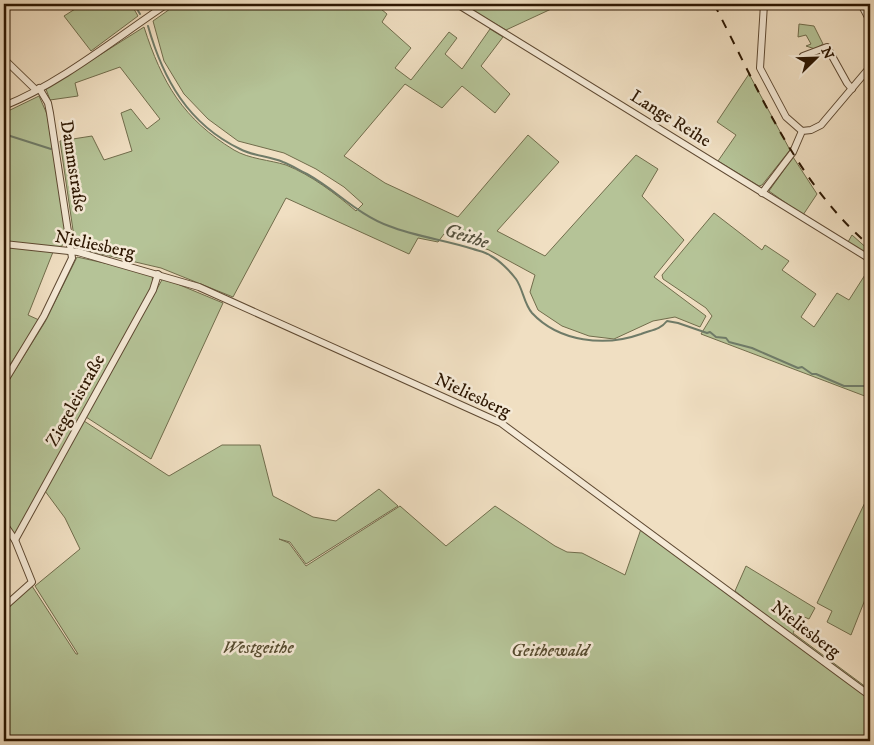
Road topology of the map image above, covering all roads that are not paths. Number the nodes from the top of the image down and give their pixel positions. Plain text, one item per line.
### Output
1 (167, 4) edge
2 (457, 4) edge
3 (764, 4) edge
4 (860, 4) edge
5 (870, 21) edge
6 (803, 56) dead end
7 (4, 59) edge
8 (870, 67) edge
9 (38, 89) junction
10 (852, 89) junction
11 (4, 106) edge
12 (802, 131) junction
13 (762, 193) junction
14 (4, 244) edge
15 (72, 251) junction
16 (870, 259) edge
17 (158, 274) junction
18 (4, 382) edge
19 (4, 524) edge
20 (15, 540) junction
21 (4, 607) edge
22 (869, 695) edge

1 - 9 street
2 - 13 street, Lange Reihe
3 - 12 street
4 - 5 street
6 - 10 street
7 - 9 street
8 - 10 street
9 - 11 street
9 - 15 street, Dammstraße
10 - 12 street
12 - 13 street
13 - 16 street, Lange Reihe
14 - 15 street, Nieliesberg
15 - 17 street, Nieliesberg
15 - 18 street
17 - 20 street, Ziegeleistraße
17 - 22 street, Nieliesberg
19 - 20 street
20 - 21 street

